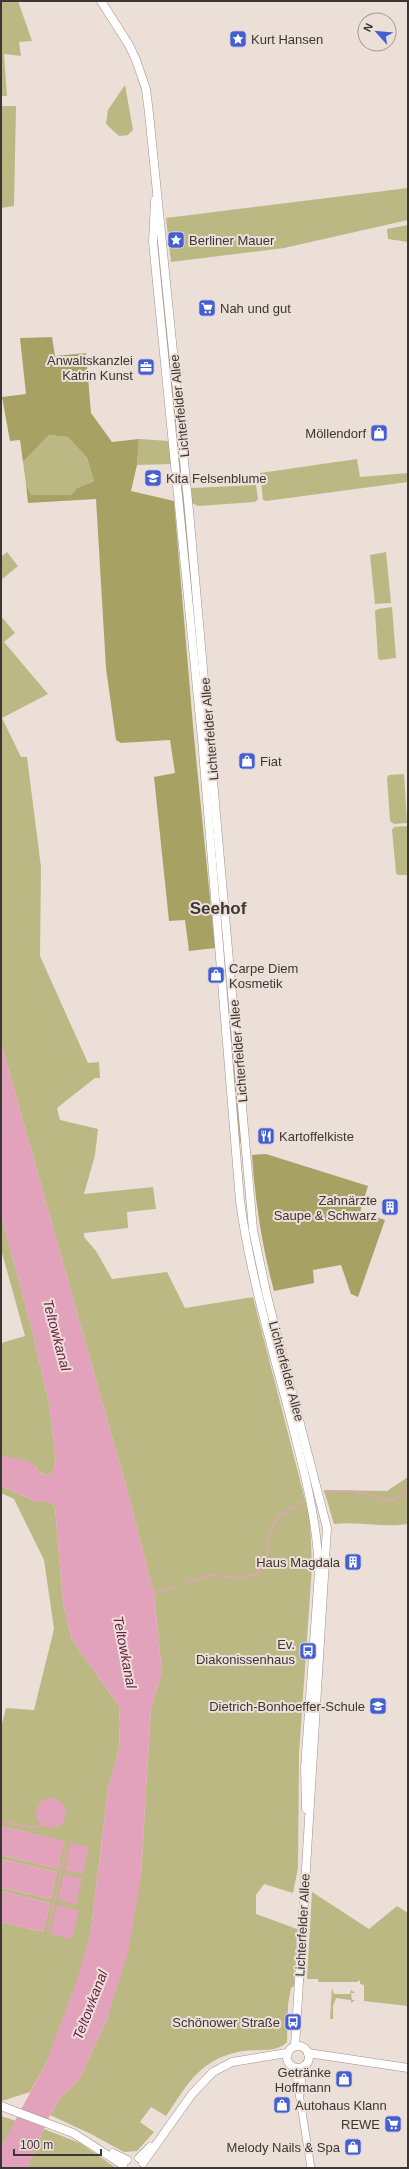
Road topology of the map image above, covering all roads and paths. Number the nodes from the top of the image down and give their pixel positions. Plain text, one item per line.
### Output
1 (101, 1) edge
2 (158, 218) junction
3 (166, 264) junction
4 (155, 267) junction
5 (308, 1831) junction
6 (298, 2046) junction
7 (287, 2057) junction
8 (303, 2062) junction
9 (408, 2068) edge
10 (1, 2106) edge
11 (142, 2163) edge
12 (124, 2164) edge
13 (311, 2168) edge

1 - 2 main road
2 - 3 main road, Lichterfelder Allee
2 - 4 main road, Lichterfelder Allee
3 - 4 main road
3 - 5 main road, Lichterfelder Allee
4 - 5 main road, Lichterfelder Allee
5 - 6 main road, Lichterfelder Allee
6 - 7 main road
6 - 8 main road
7 - 8 main road
7 - 11 main road
8 - 9 main road
8 - 13 street
10 - 12 main road
11 - 12 main road

